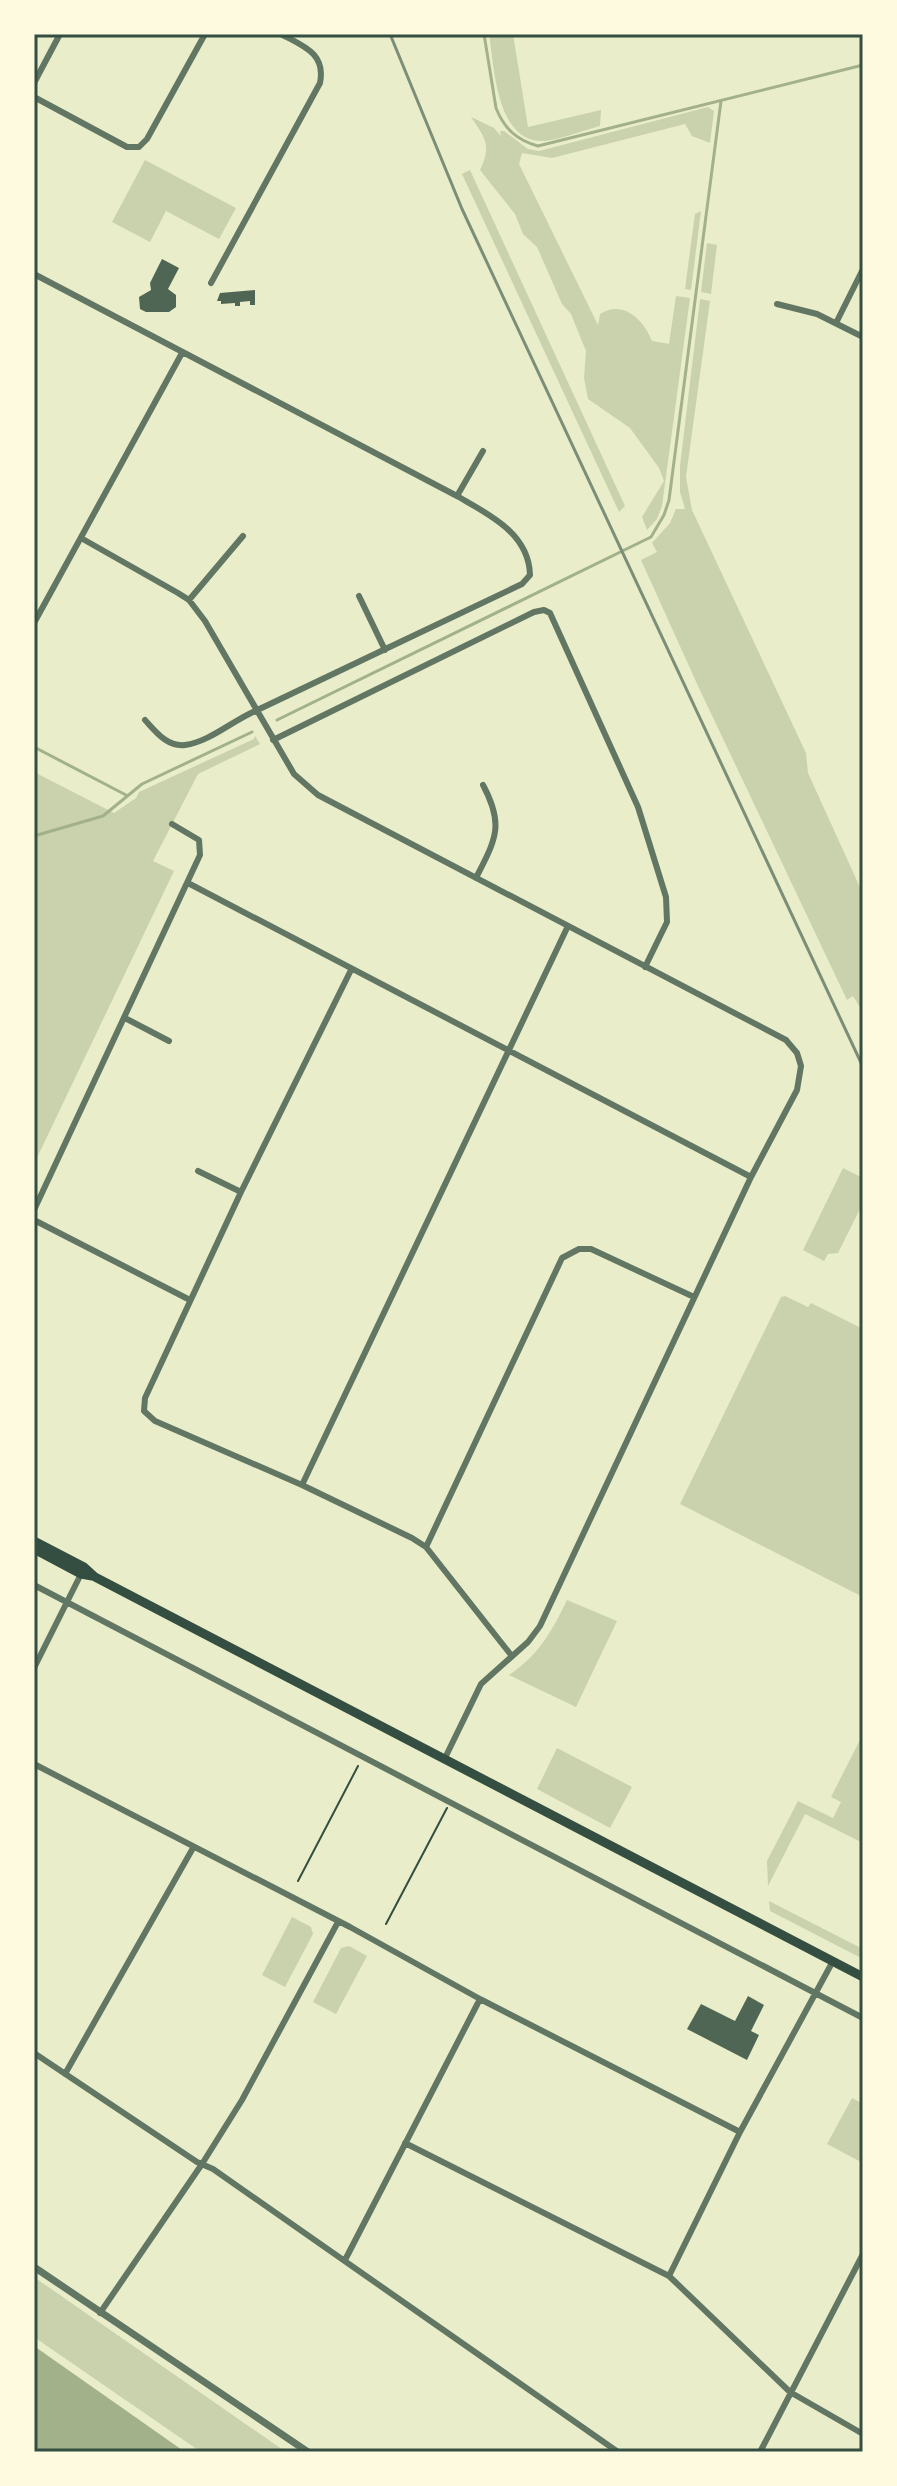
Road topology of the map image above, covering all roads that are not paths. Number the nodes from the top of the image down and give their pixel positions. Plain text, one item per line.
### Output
1 (60, 34) edge
2 (205, 34) edge
3 (281, 34) edge
4 (34, 83) edge
5 (34, 97) edge
6 (863, 133) edge
7 (863, 151) edge
8 (863, 269) edge
9 (34, 274) edge
10 (211, 283) dead end
11 (777, 304) dead end
12 (836, 323) junction
13 (863, 337) edge
14 (182, 353) junction
15 (483, 451) dead end
16 (457, 496) junction
17 (243, 536) dead end
18 (81, 538) junction
19 (359, 596) dead end
20 (189, 600) junction
21 (34, 623) edge
22 (385, 650) junction
23 (257, 710) junction
24 (145, 720) dead end
25 (273, 740) junction
26 (483, 785) dead end
27 (172, 824) dead end
28 (476, 878) junction
29 (188, 883) junction
30 (567, 928) junction
31 (645, 967) junction
32 (351, 970) junction
33 (125, 1018) junction
34 (169, 1041) dead end
35 (508, 1050) junction
36 (198, 1171) dead end
37 (751, 1177) junction
38 (241, 1192) junction
39 (34, 1210) edge
40 (34, 1220) edge
41 (694, 1297) junction
42 (190, 1300) junction
43 (302, 1485) junction
44 (34, 1541) edge
45 (426, 1547) junction
46 (34, 1549) edge
47 (81, 1574) junction
48 (95, 1577) junction
49 (34, 1585) edge
50 (67, 1602) junction
51 (511, 1655) junction
52 (34, 1668) edge
53 (444, 1760) junction
54 (34, 1764) edge
55 (193, 1848) junction
56 (338, 1922) junction
57 (833, 1961) junction
58 (863, 1977) edge
59 (815, 1993) junction
60 (480, 1999) junction
61 (863, 2018) edge
62 (34, 2053) edge
63 (65, 2074) junction
64 (740, 2132) junction
65 (405, 2143) junction
66 (202, 2164) junction
67 (863, 2254) edge
68 (345, 2260) junction
69 (34, 2267) edge
70 (669, 2276) junction
71 (100, 2313) junction
72 (790, 2392) junction
73 (863, 2434) edge
74 (308, 2452) edge
75 (618, 2452) edge
76 (760, 2452) edge

1 - 4 street
2 - 5 street
3 - 10 street
6 - 7 street
8 - 12 street
9 - 14 street
11 - 12 street
12 - 13 street
14 - 16 street
14 - 18 street
15 - 16 street
16 - 22 street
17 - 20 street
18 - 20 street
18 - 21 street
19 - 22 street
20 - 23 street
22 - 23 street
23 - 24 street
23 - 25 street
25 - 28 street
25 - 31 street
26 - 28 street
27 - 29 street
28 - 30 street
29 - 32 street
29 - 33 street
30 - 31 street
30 - 35 street
31 - 37 street
32 - 35 street
32 - 38 street
33 - 34 street
33 - 39 street
35 - 37 street
35 - 43 street
36 - 38 street
37 - 41 street
38 - 42 street
40 - 42 street
41 - 45 street
41 - 51 street
42 - 43 street
43 - 45 street
44 - 48 highway
45 - 51 street
46 - 47 highway
47 - 48 highway
47 - 50 street
48 - 53 highway
49 - 50 street
50 - 52 street
50 - 59 street
51 - 53 street
53 - 57 highway
54 - 55 street
55 - 56 street
55 - 63 street
56 - 60 street
56 - 66 street
57 - 58 highway
57 - 59 street
59 - 61 street
59 - 64 street
60 - 64 street
60 - 65 street
62 - 63 street
63 - 66 street
64 - 70 street
65 - 68 street
65 - 70 street
66 - 68 street
66 - 71 street
67 - 72 street
68 - 75 street
69 - 71 street
70 - 72 street
71 - 74 street
72 - 73 street
72 - 76 street

